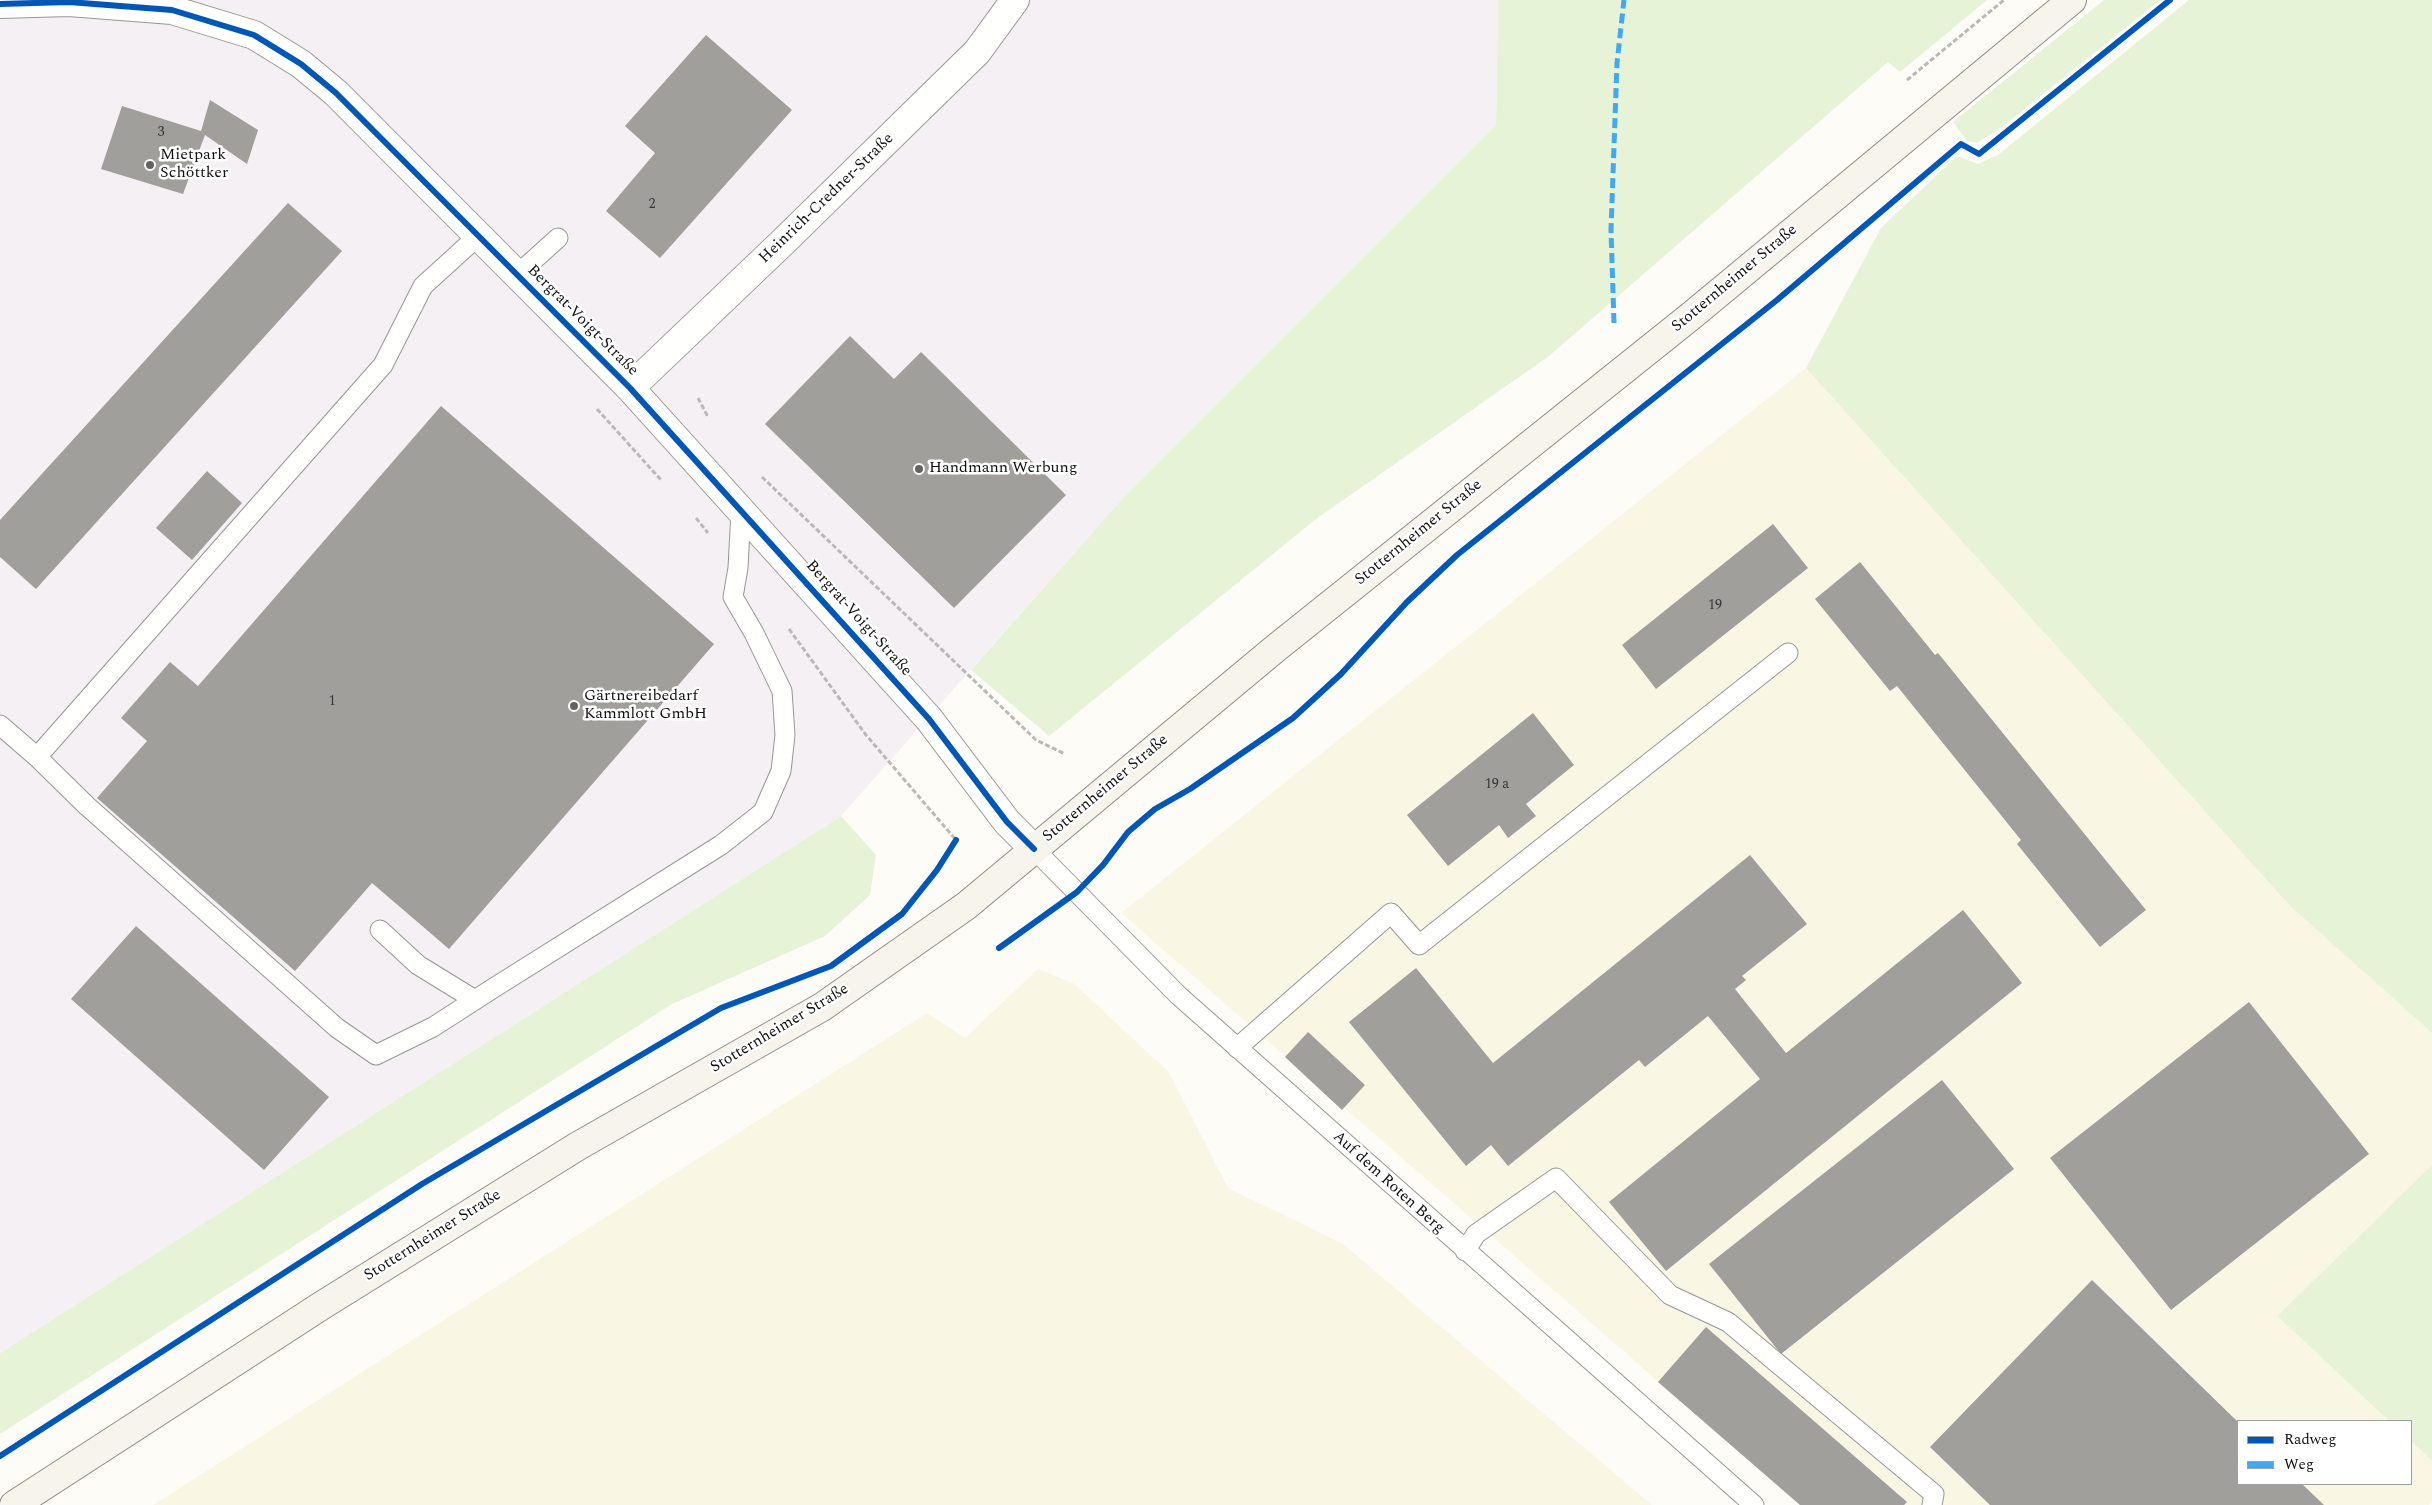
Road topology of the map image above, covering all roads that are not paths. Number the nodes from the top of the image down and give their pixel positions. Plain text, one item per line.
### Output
1 (1014, 0) edge
2 (2072, 0) edge
3 (0, 4) edge
4 (478, 236) junction
5 (558, 238) dead end
6 (518, 275) junction
7 (630, 388) junction
8 (741, 511) junction
9 (1788, 653) dead end
10 (0, 725) edge
11 (37, 757) junction
12 (1034, 849) junction
13 (380, 930) dead end
14 (475, 1000) junction
15 (1237, 1048) junction
16 (1465, 1251) junction
17 (14, 1505) edge
18 (1754, 1505) edge
19 (1932, 1505) edge

1 - 7 street, Heinrich-Credner-Straße
2 - 12 main road, Stotternheimer Straße
3 - 4 street, Bergrat-Voigt-Straße
4 - 6 street, Bergrat-Voigt-Straße
4 - 11 lane
5 - 6 lane
6 - 7 street, Bergrat-Voigt-Straße
7 - 8 street, Bergrat-Voigt-Straße
8 - 12 street, Bergrat-Voigt-Straße
8 - 14 lane
9 - 15 lane
10 - 11 lane
11 - 14 lane
12 - 15 lane, Auf dem Roten Berg
12 - 17 main road, Stotternheimer Straße
13 - 14 lane
15 - 16 lane, Auf dem Roten Berg
16 - 18 lane, Auf dem Roten Berg
16 - 19 lane

